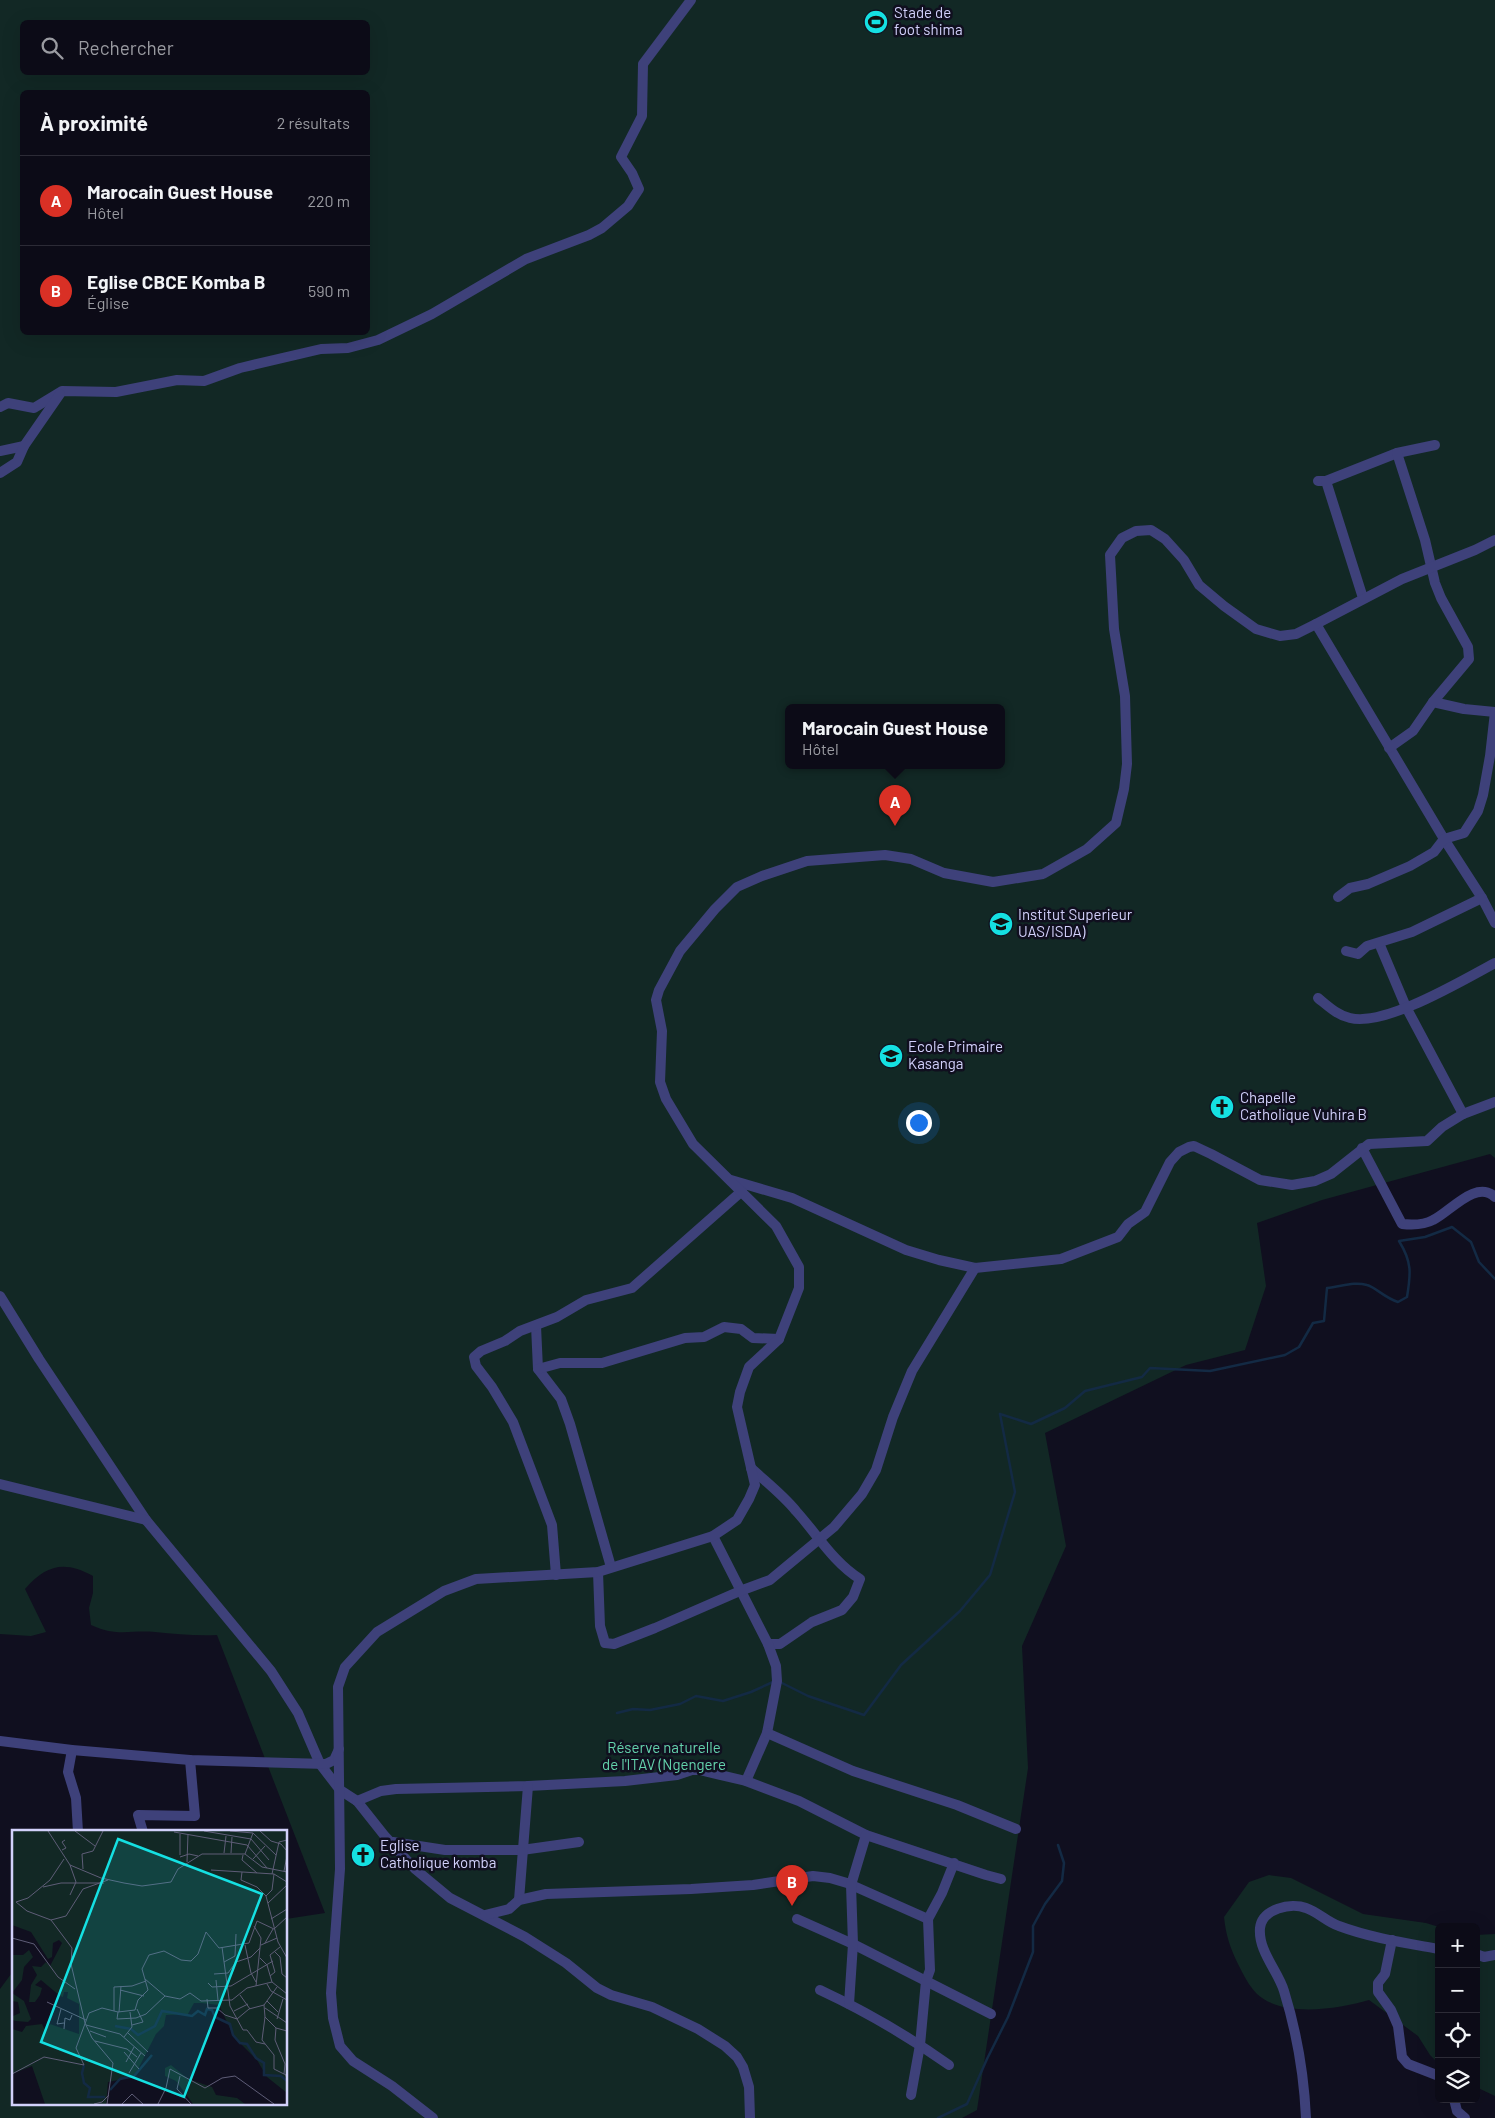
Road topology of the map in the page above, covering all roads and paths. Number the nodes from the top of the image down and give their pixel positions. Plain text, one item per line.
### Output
1 (691, 0) edge
2 (62, 391) junction
3 (0, 407) edge
4 (1435, 445) dead end
5 (24, 446) junction
6 (0, 450) edge
7 (1397, 454) junction
8 (0, 473) edge
9 (1495, 540) edge
10 (1431, 567) junction
11 (1363, 598) junction
12 (1316, 624) junction
13 (1434, 702) junction
14 (1495, 712) edge
15 (1389, 748) junction
16 (1444, 839) junction
17 (1338, 897) dead end
18 (1482, 898) junction
19 (1495, 923) edge
20 (1379, 942) junction
21 (1346, 951) dead end
22 (1495, 963) edge
23 (1318, 998) dead end
24 (1406, 1007) junction
25 (1495, 1102) edge
26 (1463, 1114) junction
27 (1362, 1148) junction
28 (730, 1180) junction
29 (742, 1191) junction
30 (1495, 1196) edge
31 (975, 1268) junction
32 (0, 1296) edge
33 (536, 1326) junction
34 (779, 1339) junction
35 (538, 1369) junction
36 (750, 1467) junction
37 (0, 1484) edge
38 (146, 1520) junction
39 (713, 1536) junction
40 (818, 1540) junction
41 (611, 1568) junction
42 (598, 1572) junction
43 (556, 1575) junction
44 (740, 1591) junction
45 (768, 1644) junction
46 (767, 1733) junction
47 (0, 1741) edge
48 (340, 1748) junction
49 (72, 1750) junction
50 (190, 1760) junction
51 (320, 1764) junction
52 (746, 1781) junction
53 (528, 1786) junction
54 (340, 1790) junction
55 (357, 1801) junction
56 (78, 1830) edge
57 (142, 1830) edge
58 (1016, 1830) dead end
59 (866, 1835) junction
60 (392, 1842) junction
61 (579, 1842) dead end
62 (522, 1850) junction
63 (954, 1863) junction
64 (1001, 1879) dead end
65 (851, 1885) junction
66 (519, 1900) junction
67 (485, 1915) junction
68 (797, 1919) dead end
69 (928, 1919) junction
70 (1392, 1940) junction
71 (853, 1944) junction
72 (1435, 1948) edge
73 (1495, 1955) edge
74 (1480, 1956) edge
75 (926, 1980) junction
76 (820, 1990) dead end
77 (849, 2004) junction
78 (991, 2014) dead end
79 (920, 2045) junction
80 (949, 2065) dead end
81 (1435, 2074) edge
82 (911, 2095) dead end
83 (1455, 2103) edge
84 (433, 2118) edge
85 (750, 2118) edge
86 (1306, 2118) edge
87 (1465, 2118) edge

1 - 2 street
2 - 3 street
2 - 5 street
4 - 7 street
5 - 6 street
5 - 8 street
7 - 10 street
7 - 11 street
9 - 10 street
10 - 11 street
10 - 13 street
11 - 12 street
12 - 15 street
12 - 28 street
13 - 14 street
13 - 15 street
14 - 16 street
15 - 16 street
16 - 17 street
16 - 18 street
18 - 19 street
18 - 20 street
20 - 21 street
20 - 24 street
22 - 24 street
23 - 24 street
24 - 26 street
25 - 26 street
26 - 27 street
27 - 30 street
27 - 31 street
28 - 29 street
28 - 31 street
29 - 33 street
29 - 34 street
31 - 40 street
32 - 38 street
33 - 35 street
33 - 43 street
34 - 35 street
34 - 36 street
35 - 41 street
36 - 39 street
36 - 40 street
37 - 38 street
38 - 51 street
39 - 41 street
39 - 44 street
40 - 44 street
40 - 45 street
41 - 42 street
42 - 43 street
42 - 44 street
43 - 48 street
44 - 45 street
45 - 46 street
46 - 52 street
46 - 58 street
47 - 49 street
48 - 51 street
48 - 54 street
49 - 50 street
49 - 56 street
50 - 51 street
50 - 57 street
51 - 54 street
52 - 53 street
52 - 59 street
53 - 55 street
53 - 62 street
54 - 55 street
54 - 84 street
55 - 60 street
59 - 63 street
59 - 65 street
60 - 62 street
60 - 67 street
61 - 62 street
62 - 66 street
63 - 64 street
63 - 69 street
65 - 66 street
65 - 69 street
65 - 71 street
66 - 67 street
67 - 85 street
68 - 71 street
69 - 75 street
70 - 72 street
70 - 81 street
70 - 86 street
71 - 75 street
71 - 77 street
73 - 74 street
75 - 78 street
75 - 79 street
76 - 77 street
77 - 79 street
79 - 80 street
79 - 82 street
83 - 87 street

